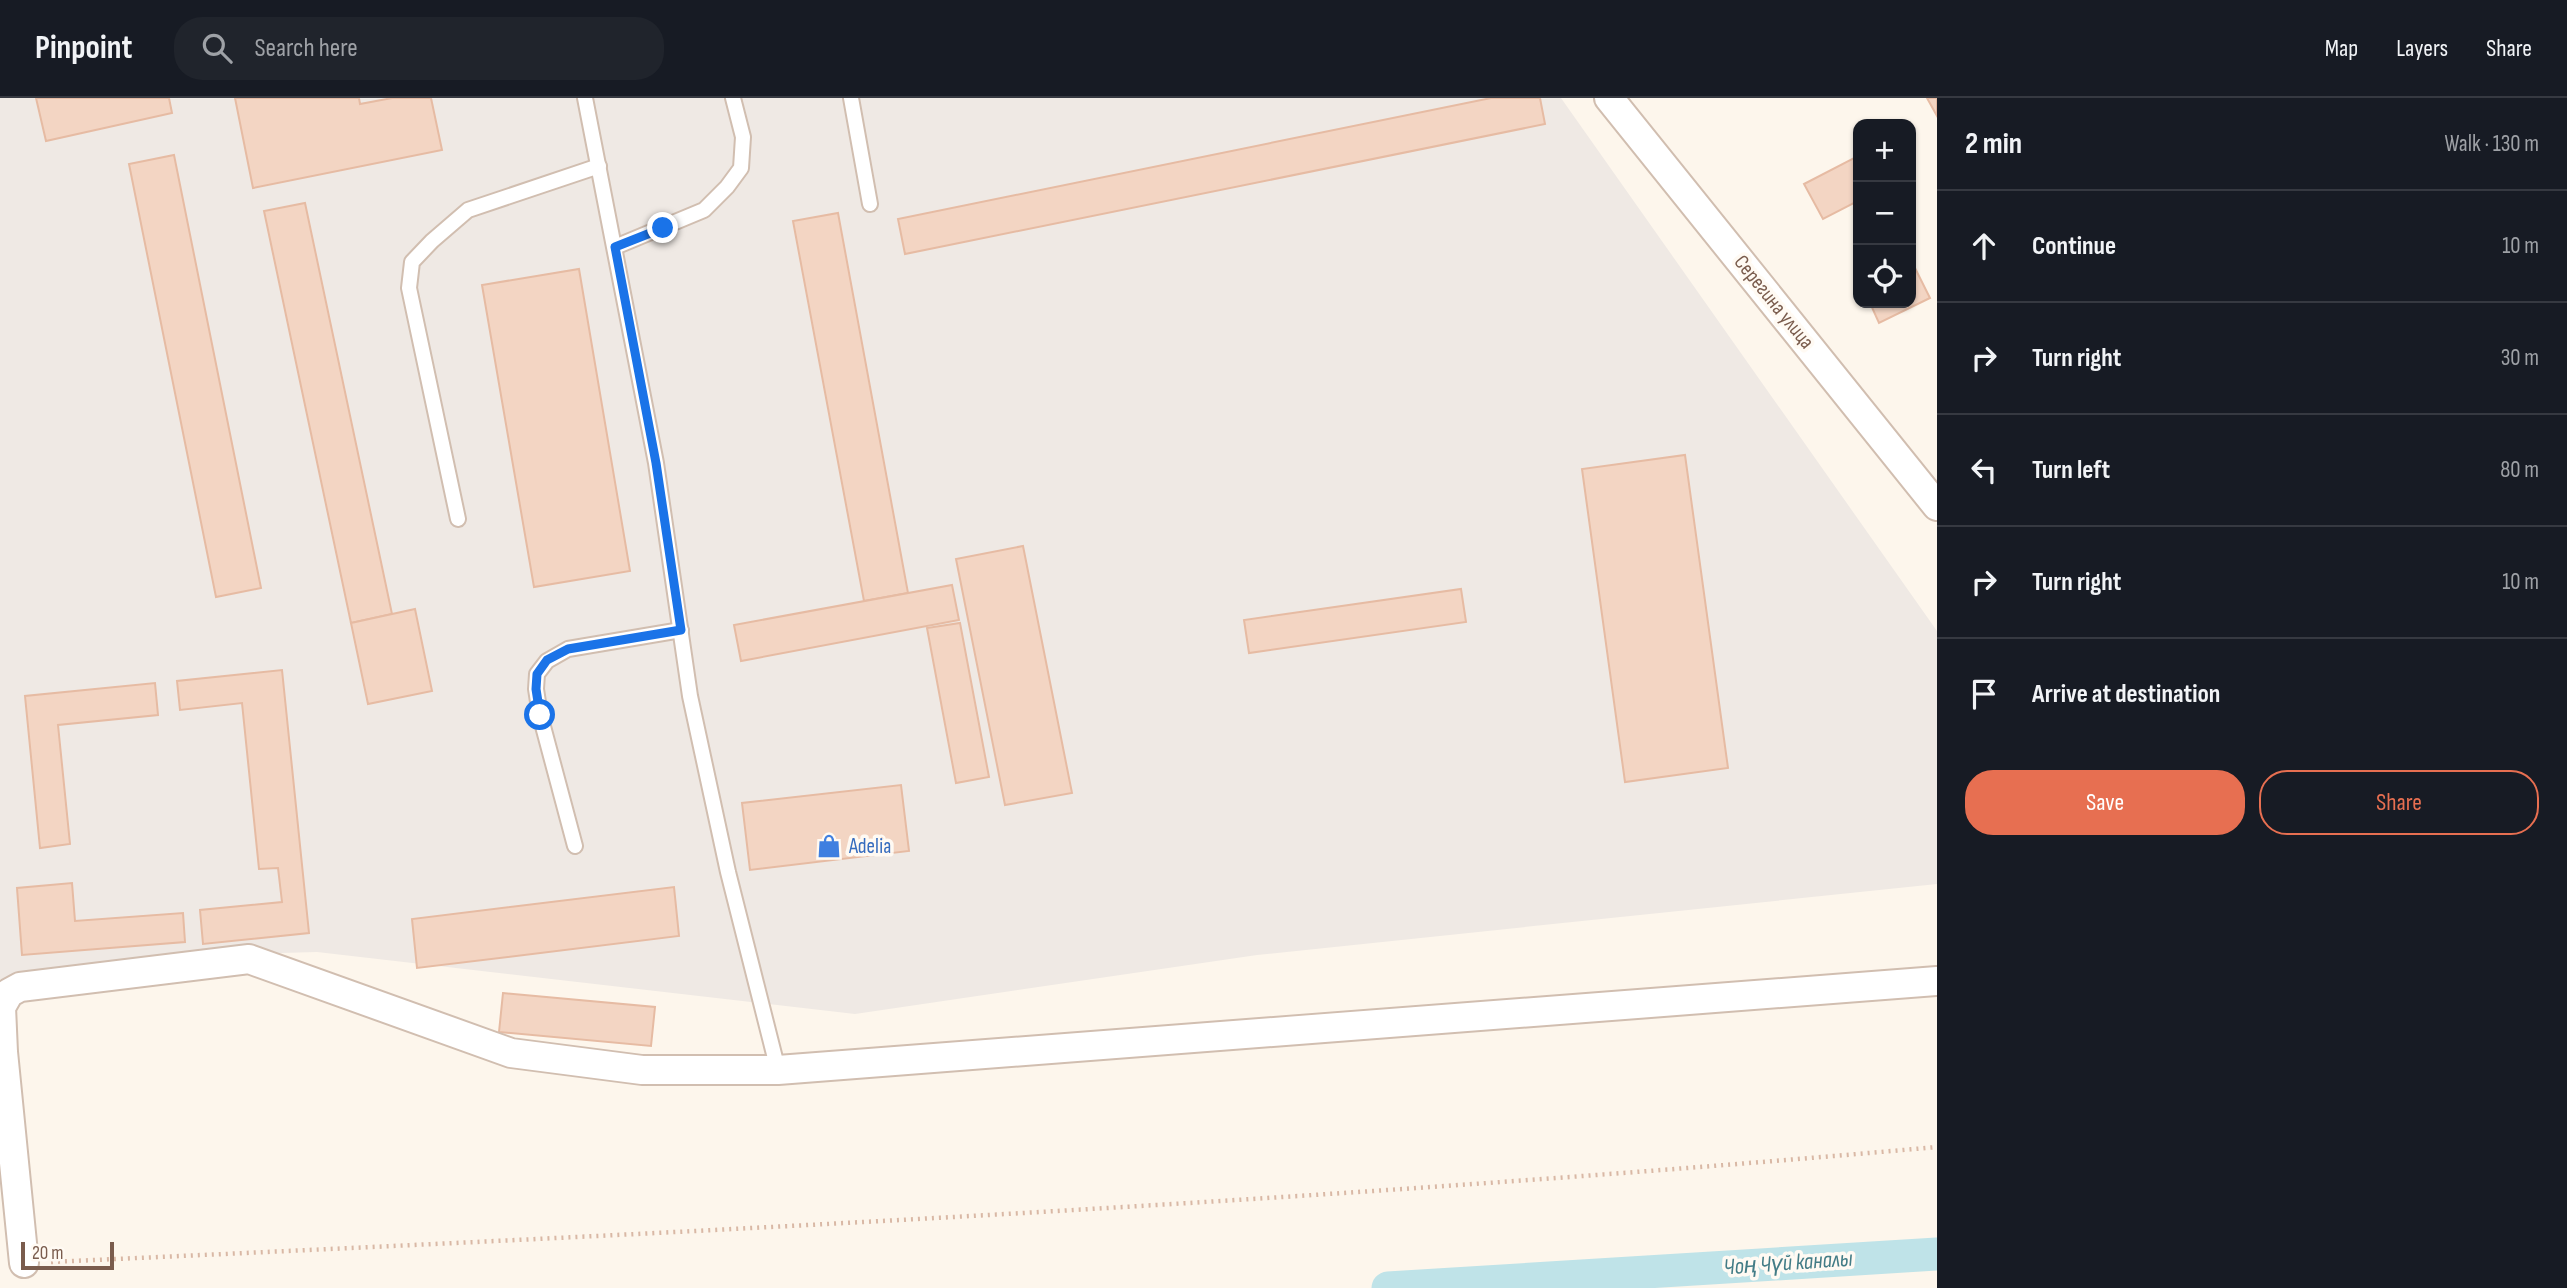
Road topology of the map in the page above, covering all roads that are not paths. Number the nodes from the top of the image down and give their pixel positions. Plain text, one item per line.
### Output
1 (585, 98) edge
2 (733, 98) edge
3 (851, 98) edge
4 (1609, 98) edge
5 (599, 166) junction
6 (870, 204) dead end
7 (615, 247) junction
8 (1937, 506) edge
9 (458, 519) dead end
10 (681, 630) junction
11 (575, 846) dead end
12 (1937, 981) edge
13 (778, 1069) junction
14 (24, 1263) road end

1 - 5 lane
2 - 7 lane
3 - 6 lane
4 - 8 street, Серегина улица
5 - 7 lane
5 - 9 lane
7 - 10 lane
10 - 11 lane
10 - 13 lane
12 - 13 street
13 - 14 street

